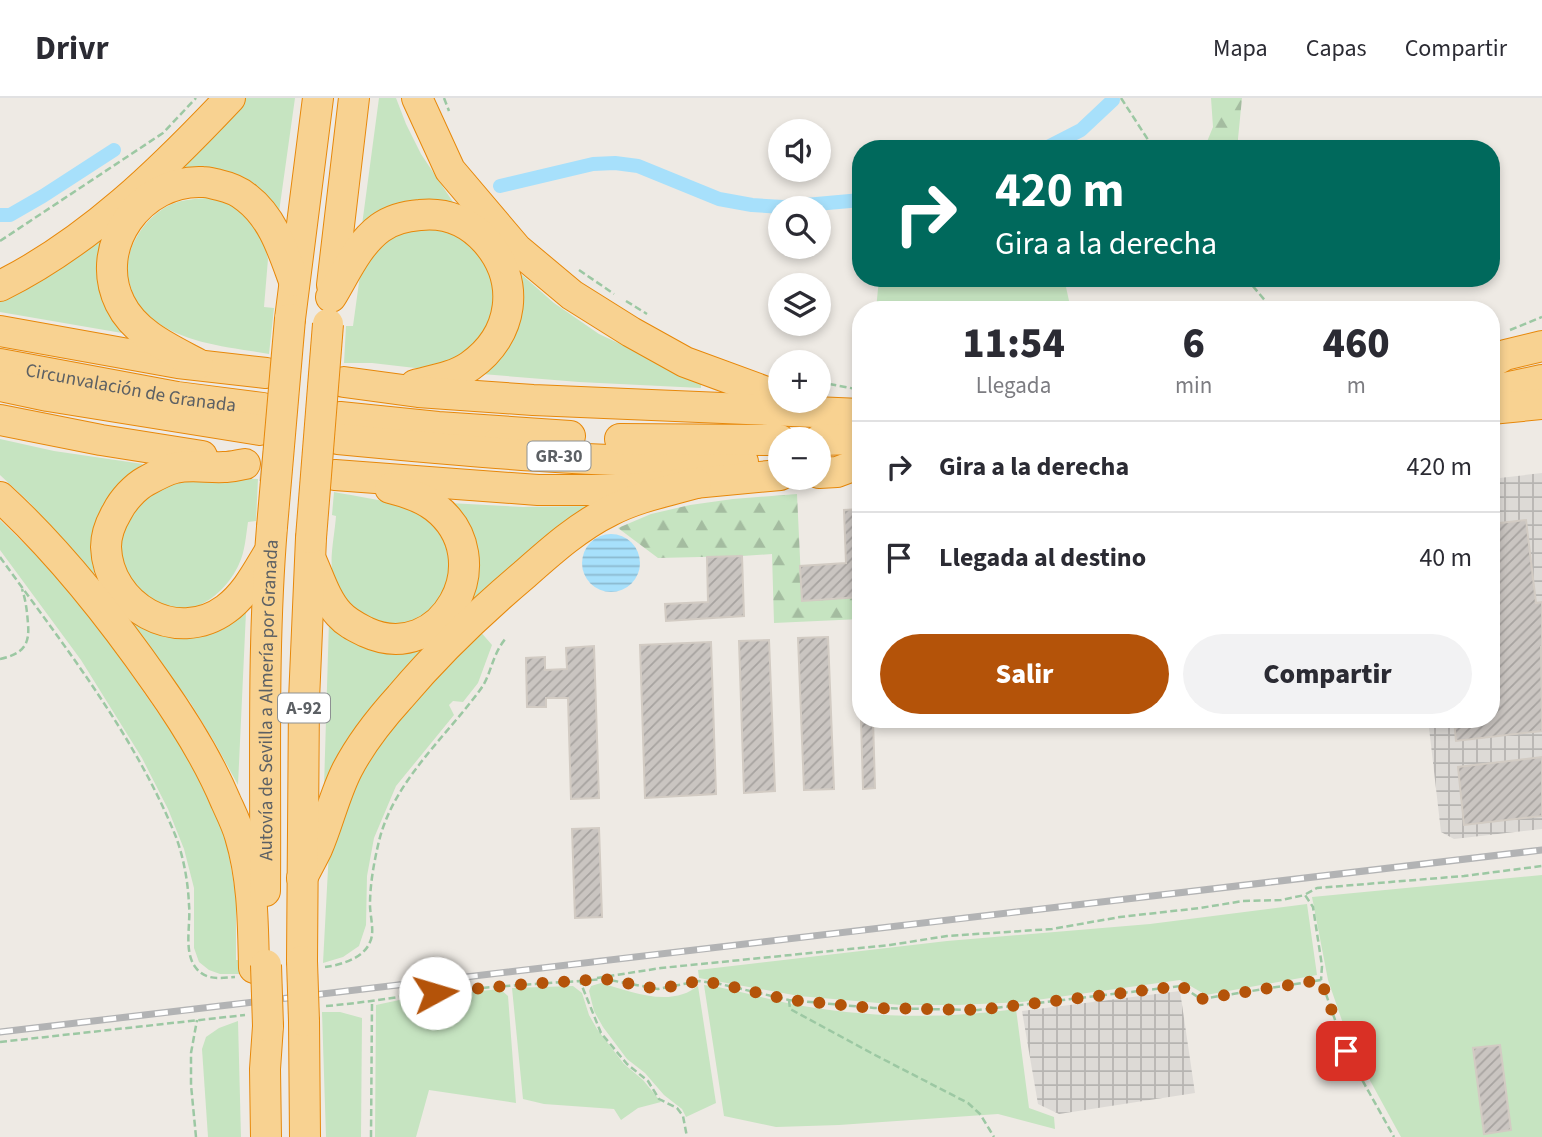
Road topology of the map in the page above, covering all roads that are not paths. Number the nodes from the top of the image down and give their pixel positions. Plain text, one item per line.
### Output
1 (230, 98) edge
2 (318, 98) edge
3 (354, 98) edge
4 (417, 98) edge
5 (294, 281) junction
6 (0, 286) edge
7 (330, 310) junction
8 (0, 331) edge
9 (1542, 346) edge
10 (1500, 358) edge
11 (1542, 358) edge
12 (0, 364) edge
13 (198, 364) junction
14 (1500, 366) edge
15 (266, 373) dead end
16 (1542, 380) edge
17 (344, 382) dead end
18 (0, 386) edge
19 (401, 389) junction
20 (1500, 389) edge
21 (768, 393) edge
22 (1542, 404) edge
23 (1500, 408) edge
24 (807, 413) edge
25 (852, 417) edge
26 (0, 420) edge
27 (823, 426) edge
28 (852, 436) edge
29 (768, 440) edge
30 (768, 461) edge
31 (831, 461) edge
32 (852, 462) edge
33 (852, 466) edge
34 (831, 472) edge
35 (768, 476) edge
36 (696, 483) junction
37 (0, 497) edge
38 (271, 539) junction
39 (311, 548) junction
40 (302, 878) junction
41 (260, 966) junction
42 (266, 1137) edge
43 (305, 1137) edge

1 - 6 highway
2 - 5 highway, Autovía de Sevilla a Almería por Granada / A-92
3 - 7 highway, Autovía de Sevilla a Almería por Granada / A-92
4 - 21 highway
5 - 13 highway
5 - 38 highway, Autovía de Sevilla a Almería por Granada / A-92, bridge
7 - 19 highway
7 - 39 highway, Autovía de Sevilla a Almería por Granada / A-92, bridge
8 - 13 highway
9 - 10 highway
11 - 14 highway
12 - 18 highway, Circunvalación de Granada
13 - 15 highway
16 - 20 highway
17 - 19 highway
19 - 27 highway
22 - 23 highway
24 - 27 highway
25 - 27 highway
26 - 38 highway
27 - 28 highway
29 - 30 highway, GR-30
31 - 32 highway
33 - 34 highway
35 - 36 highway
36 - 39 highway
36 - 40 highway
37 - 41 highway
38 - 41 highway, Autovía de Sevilla a Almería por Granada / A-92
39 - 40 highway, Autovía de Sevilla a Almería por Granada / A-92
40 - 43 highway, Autovía de Sevilla a Almería por Granada / A-92, bridge
41 - 42 highway, Autovía de Sevilla a Almería por Granada / A-92, bridge

